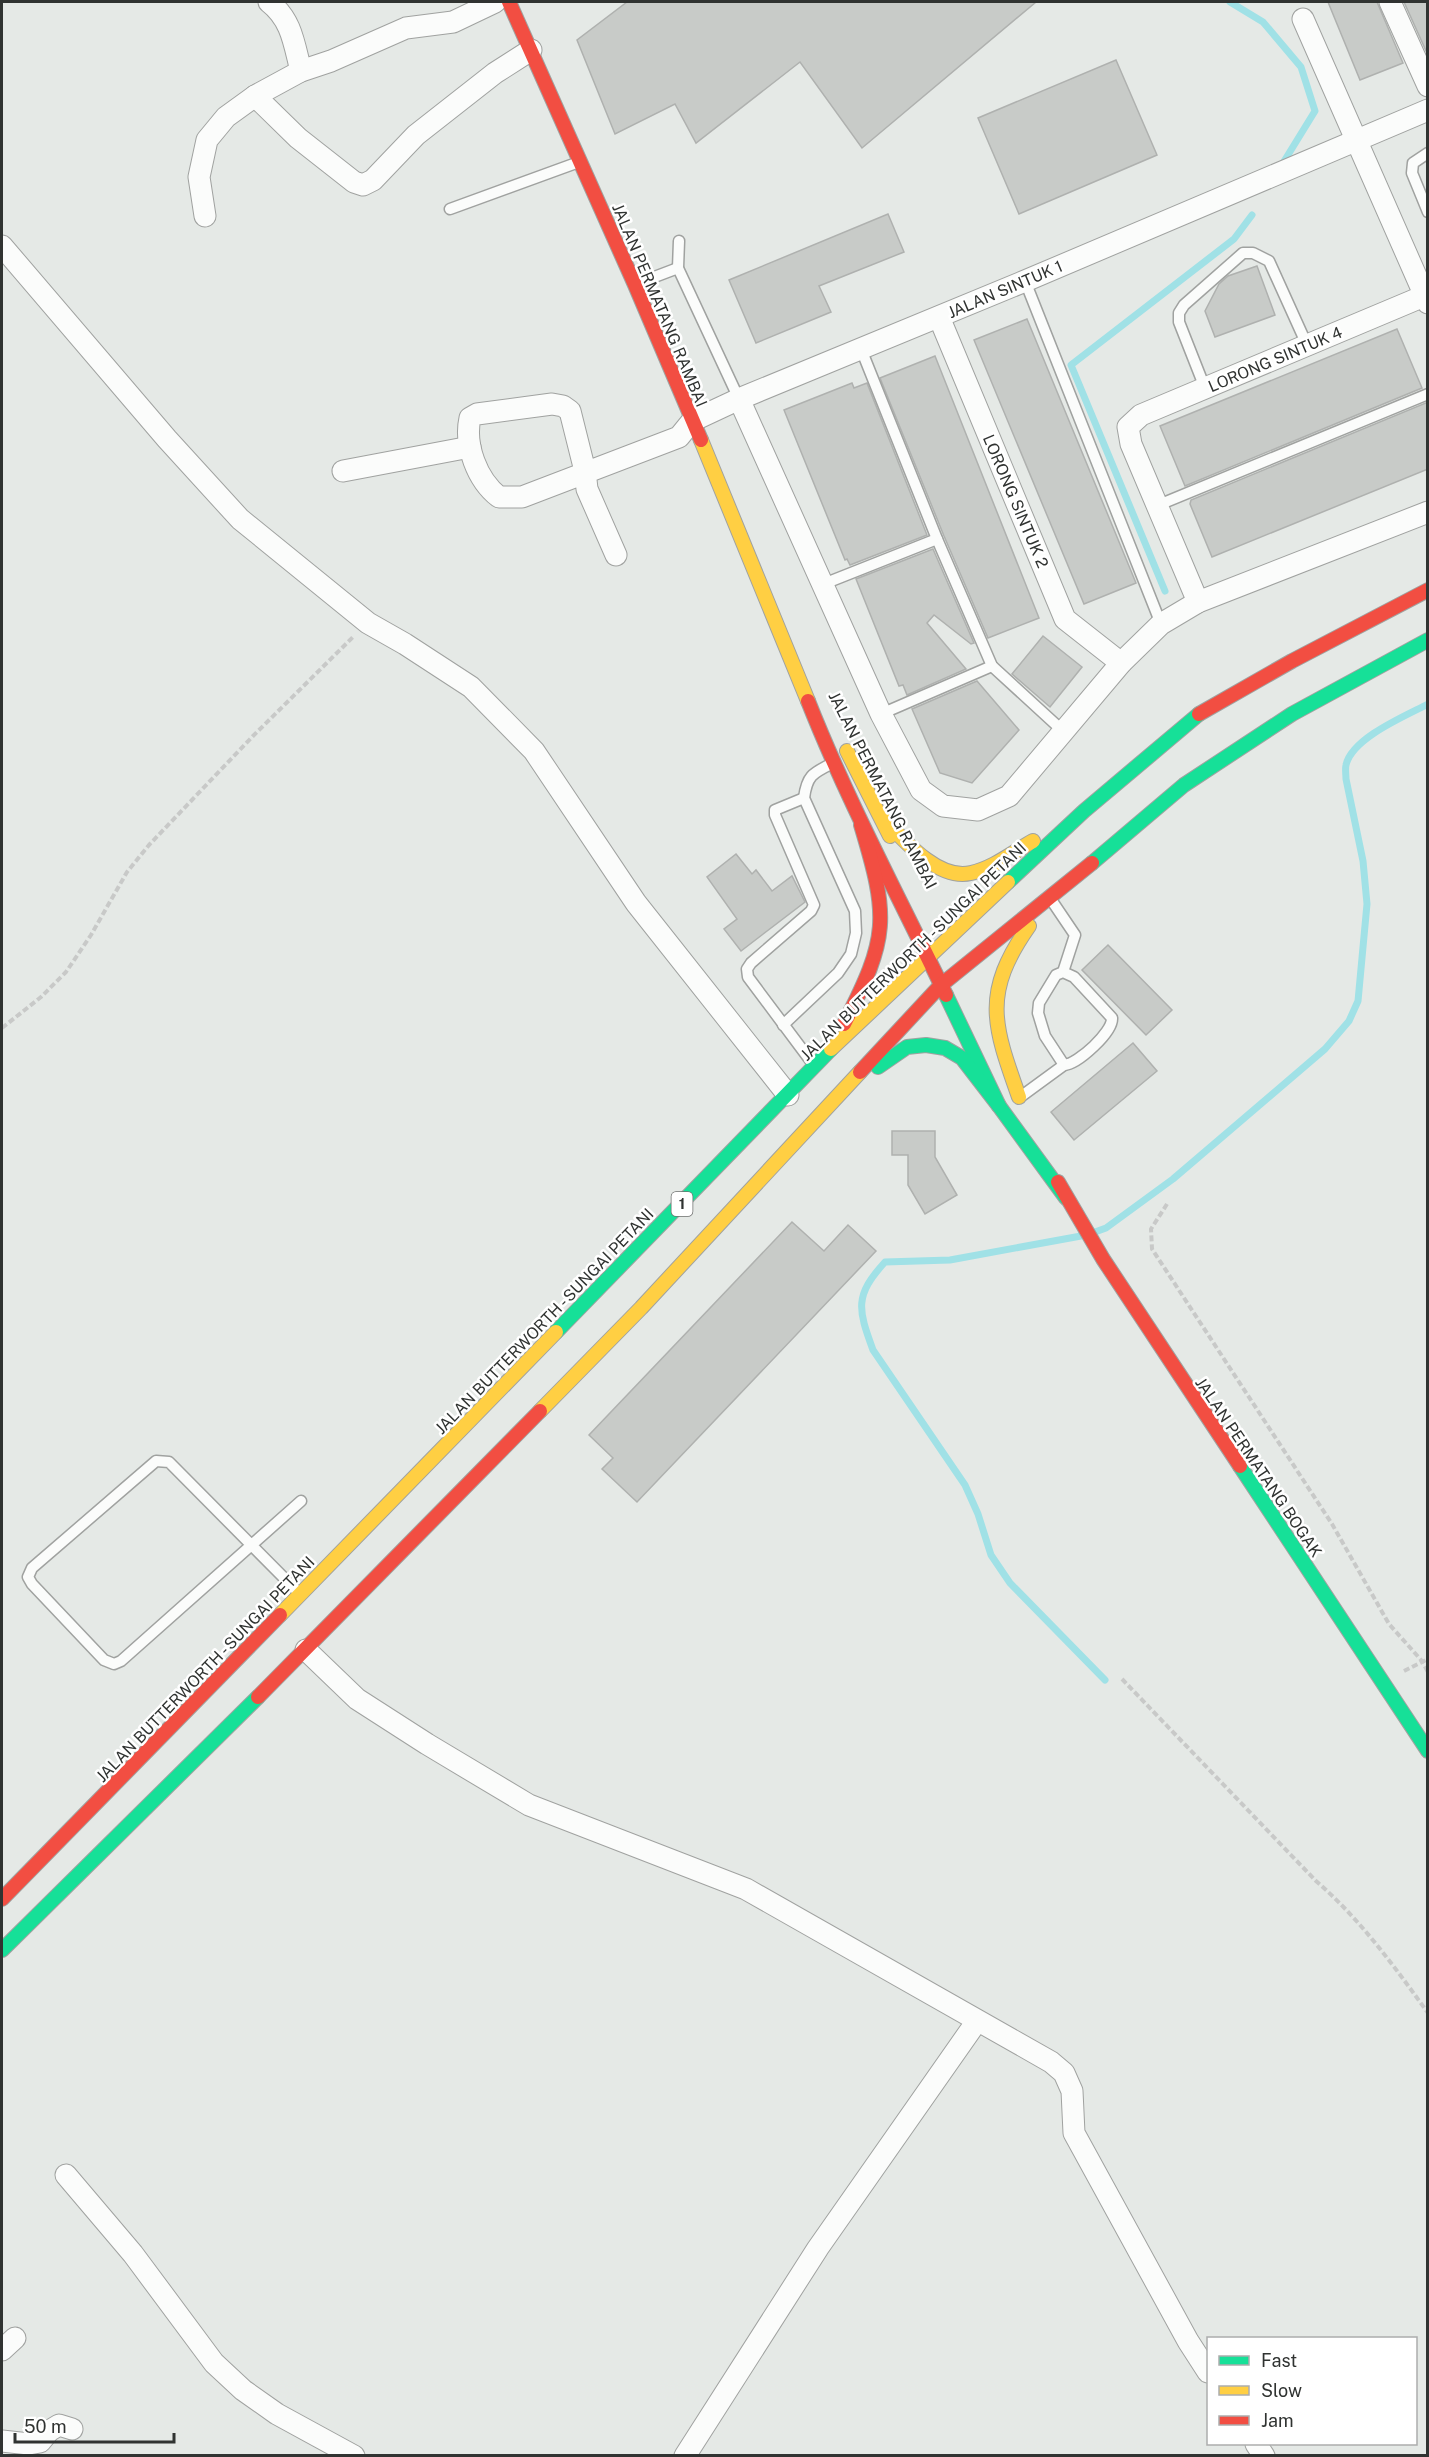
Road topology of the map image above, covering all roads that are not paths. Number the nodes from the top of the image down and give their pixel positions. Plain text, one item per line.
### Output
1 (269, 2) edge
2 (495, 2) edge
3 (509, 2) edge
4 (1390, 2) edge
5 (1304, 19) dead end
6 (531, 50) junction
7 (301, 71) junction
8 (1428, 86) edge
9 (255, 96) junction
10 (1428, 110) edge
11 (1356, 140) junction
12 (1428, 153) edge
13 (579, 162) junction
14 (450, 209) dead end
15 (1428, 212) edge
16 (206, 216) dead end
17 (679, 241) dead end
18 (2, 246) edge
19 (678, 268) junction
20 (1024, 281) junction
21 (635, 285) junction
22 (1426, 300) edge
23 (939, 317) junction
24 (1307, 345) junction
25 (861, 349) junction
26 (1205, 388) junction
27 (1428, 394) edge
28 (739, 399) junction
29 (692, 421) junction
30 (470, 447) junction
31 (343, 471) dead end
32 (585, 471) junction
33 (1156, 506) junction
34 (1428, 512) edge
35 (937, 539) junction
36 (616, 555) dead end
37 (821, 585) junction
38 (1428, 590) edge
39 (1198, 602) junction
40 (778, 623) junction
41 (1161, 624) junction
42 (1428, 640) edge
43 (1121, 663) junction
44 (992, 666) junction
45 (881, 714) junction
46 (1064, 732) junction
47 (833, 763) junction
48 (804, 798) junction
49 (1084, 811) junction
50 (881, 816) junction
51 (861, 825) junction
52 (897, 853) dead end
53 (1050, 899) junction
54 (928, 957) junction
55 (948, 959) junction
56 (1063, 972) junction
57 (941, 985) junction
58 (783, 1025) junction
59 (987, 1036) dead end
60 (833, 1047) junction
61 (1064, 1065) junction
62 (815, 1067) junction
63 (840, 1093) junction
64 (788, 1095) junction
65 (1021, 1102) junction
66 (999, 1106) junction
67 (1033, 1128) dead end
68 (1069, 1204) junction
69 (301, 1501) dead end
70 (250, 1546) junction
71 (300, 1595) junction
72 (306, 1650) junction
73 (1428, 1751) edge
74 (2, 1899) edge
75 (2, 1950) edge
76 (977, 2020) junction
77 (66, 2175) dead end
78 (1207, 2369) edge
79 (72, 2429) dead end
80 (2, 2441) edge
81 (354, 2456) edge
82 (685, 2456) edge

1 - 7 street
2 - 7 street
3 - 6 main road, JALAN PERMATANG RAMBAI
4 - 8 street
5 - 11 street
6 - 9 street
6 - 13 main road, JALAN PERMATANG RAMBAI
7 - 9 street
9 - 16 street
10 - 11 street, JALAN SINTUK 1
11 - 20 street, JALAN SINTUK 1
11 - 22 street
12 - 15 lane
13 - 14 lane
13 - 21 main road, JALAN PERMATANG RAMBAI
17 - 19 lane
18 - 64 street
19 - 21 lane
19 - 28 lane
20 - 23 street, JALAN SINTUK 1
20 - 41 lane
21 - 29 main road, JALAN PERMATANG RAMBAI
22 - 24 street, LORONG SINTUK 4
23 - 25 street, JALAN SINTUK 1
23 - 43 street, LORONG SINTUK 2
24 - 26 street, LORONG SINTUK 4
24 - 26 lane
25 - 28 street, JALAN SINTUK 1
25 - 35 lane
26 - 33 street, LORONG SINTUK 4
27 - 33 lane
28 - 29 street, JALAN SINTUK 1
28 - 37 street
29 - 32 street, JALAN SINTUK 1
29 - 40 main road, JALAN PERMATANG RAMBAI
30 - 31 street
30 - 32 street, JALAN SINTUK 1
30 - 32 street, JALAN SINTUK 1
32 - 36 street, JALAN SINTUK 1
33 - 39 street
34 - 39 street
35 - 37 lane
35 - 44 lane
37 - 45 street
38 - 49 main road, JALAN BUTTERWORTH - SUNGAI PETANI / 1
39 - 41 street
40 - 47 main road, JALAN PERMATANG RAMBAI
40 - 50 main road, JALAN PERMATANG RAMBAI
41 - 43 street
42 - 53 main road, JALAN BUTTERWORTH - SUNGAI PETANI / 1
43 - 46 street
44 - 45 lane
44 - 46 lane
45 - 46 street
47 - 48 lane
47 - 51 main road, JALAN PERMATANG RAMBAI
48 - 58 lane
48 - 58 lane
49 - 50 main road
49 - 55 main road, JALAN BUTTERWORTH - SUNGAI PETANI / 1
50 - 52 main road, JALAN PERMATANG RAMBAI
51 - 54 main road, JALAN PERMATANG RAMBAI
51 - 60 main road
53 - 55 main road, JALAN BUTTERWORTH - SUNGAI PETANI / 1
53 - 56 lane
53 - 65 main road
54 - 55 main road, JALAN BUTTERWORTH - SUNGAI PETANI / 1
54 - 57 main road, JALAN PERMATANG RAMBAI
54 - 60 main road, JALAN BUTTERWORTH - SUNGAI PETANI / 1
55 - 57 main road, JALAN BUTTERWORTH - SUNGAI PETANI / 1
56 - 61 lane
56 - 61 lane
57 - 63 main road, JALAN BUTTERWORTH - SUNGAI PETANI / 1
57 - 66 main road, JALAN PERMATANG BOGAK
58 - 62 lane
59 - 65 main road
60 - 62 main road, JALAN BUTTERWORTH - SUNGAI PETANI / 1
61 - 65 lane
62 - 64 main road, JALAN BUTTERWORTH - SUNGAI PETANI / 1
63 - 66 main road
63 - 72 main road, JALAN BUTTERWORTH - SUNGAI PETANI / 1
64 - 71 main road, JALAN BUTTERWORTH - SUNGAI PETANI / 1
66 - 68 main road, JALAN PERMATANG BOGAK
67 - 68 main road, JALAN PERMATANG BOGAK
68 - 73 main road, JALAN PERMATANG BOGAK
69 - 70 lane
70 - 70 lane
70 - 71 lane
71 - 74 main road, JALAN BUTTERWORTH - SUNGAI PETANI / 1
72 - 75 main road, JALAN BUTTERWORTH - SUNGAI PETANI / 1
72 - 76 street
76 - 78 street
76 - 82 street
77 - 81 street
79 - 80 street

